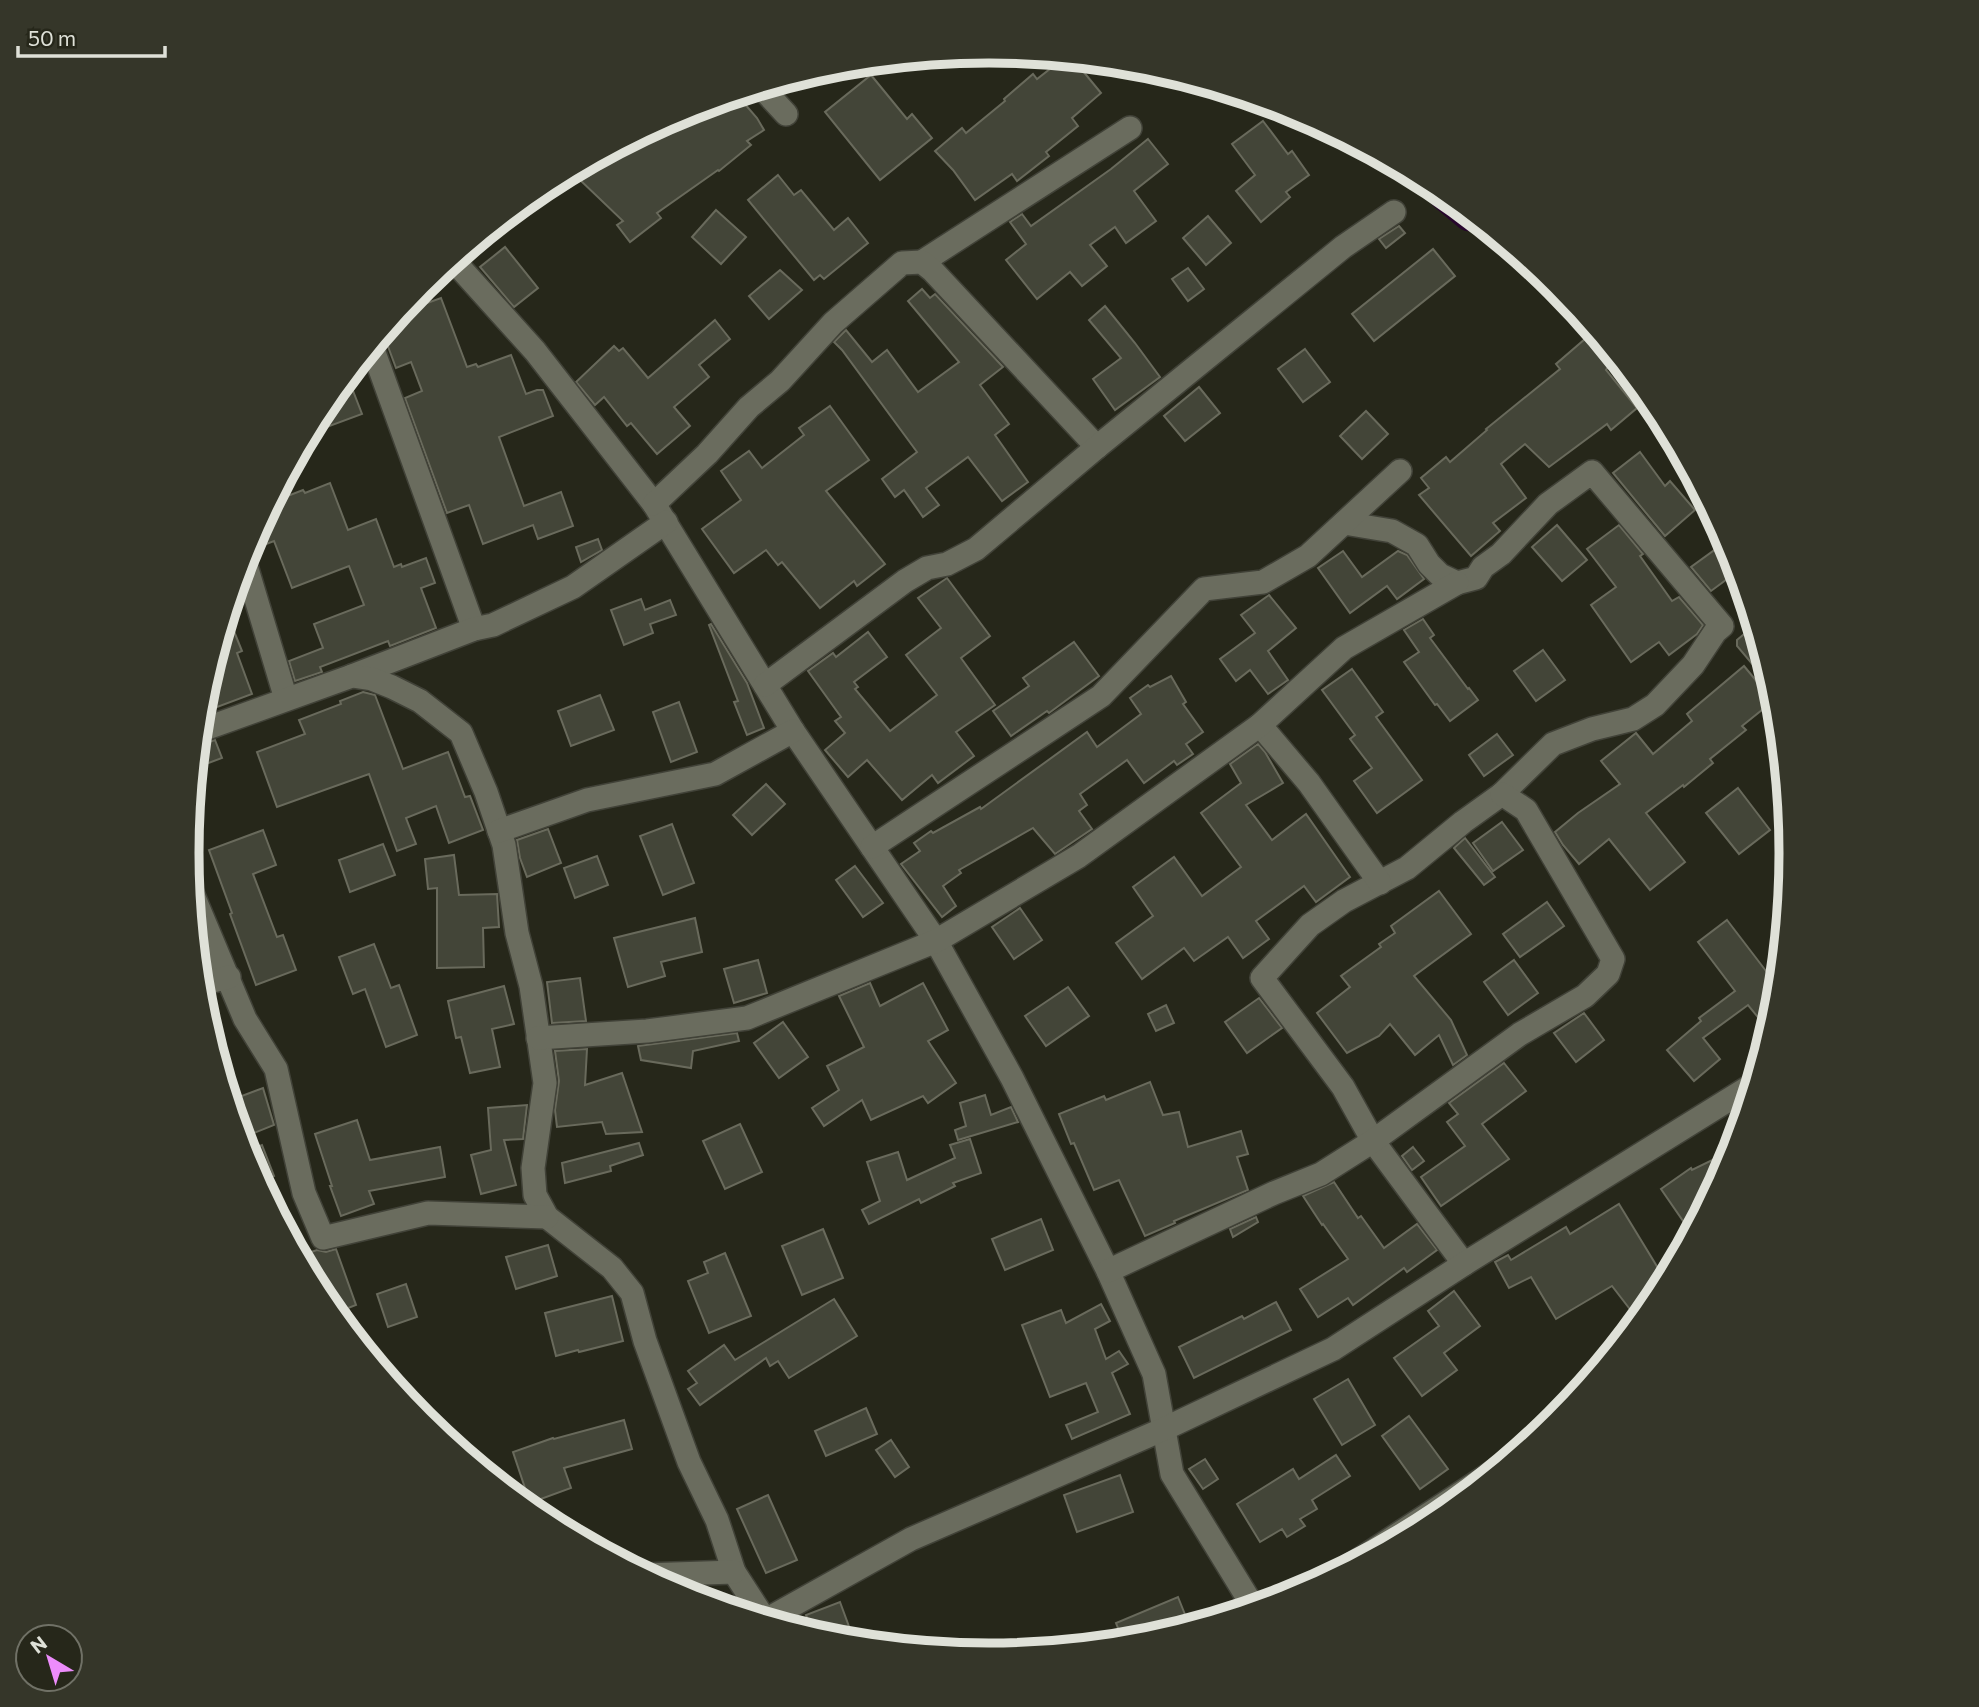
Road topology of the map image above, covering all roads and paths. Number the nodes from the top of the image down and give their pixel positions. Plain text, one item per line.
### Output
1 (768, 95) edge
2 (786, 114) dead end
3 (1130, 128) dead end
4 (1394, 212) dead end
5 (922, 262) junction
6 (460, 267) edge
7 (375, 356) edge
8 (1097, 447) junction
9 (1400, 471) dead end
10 (660, 513) junction
11 (1344, 523) junction
12 (249, 577) edge
13 (1457, 583) junction
14 (474, 629) junction
15 (352, 676) junction
16 (765, 685) junction
17 (286, 699) junction
18 (1261, 725) junction
19 (210, 727) edge
20 (793, 731) junction
21 (1502, 794) junction
22 (499, 831) junction
23 (872, 847) junction
24 (1380, 883) junction
25 (202, 915) edge
26 (936, 940) junction
27 (229, 977) junction
28 (210, 982) edge
29 (538, 1038) junction
30 (1743, 1091) edge
31 (1374, 1141) junction
32 (547, 1217) junction
33 (1464, 1264) junction
34 (1108, 1271) junction
35 (1164, 1429) junction
36 (734, 1572) junction
37 (666, 1574) edge
38 (1250, 1600) edge
39 (758, 1609) edge
40 (776, 1614) edge

1 - 2 street
3 - 5 street
4 - 8 street
5 - 8 street
5 - 10 street
6 - 10 street
7 - 14 street
8 - 16 street
9 - 11 street
10 - 14 street
10 - 16 street
11 - 13 street
11 - 23 street
12 - 17 street
13 - 18 street
13 - 21 street
14 - 15 street
15 - 17 street
15 - 22 street
16 - 20 street
17 - 19 street
18 - 24 street
18 - 26 street
20 - 22 street
20 - 23 street
21 - 24 street
21 - 31 street
22 - 29 street
23 - 26 street
24 - 31 street
25 - 27 street
26 - 29 street
26 - 34 street
27 - 28 street
27 - 32 street
29 - 32 street
30 - 33 street
31 - 33 street
31 - 34 street
32 - 36 street
33 - 35 street
34 - 35 street
35 - 38 street
35 - 40 street
36 - 37 street
36 - 39 street

